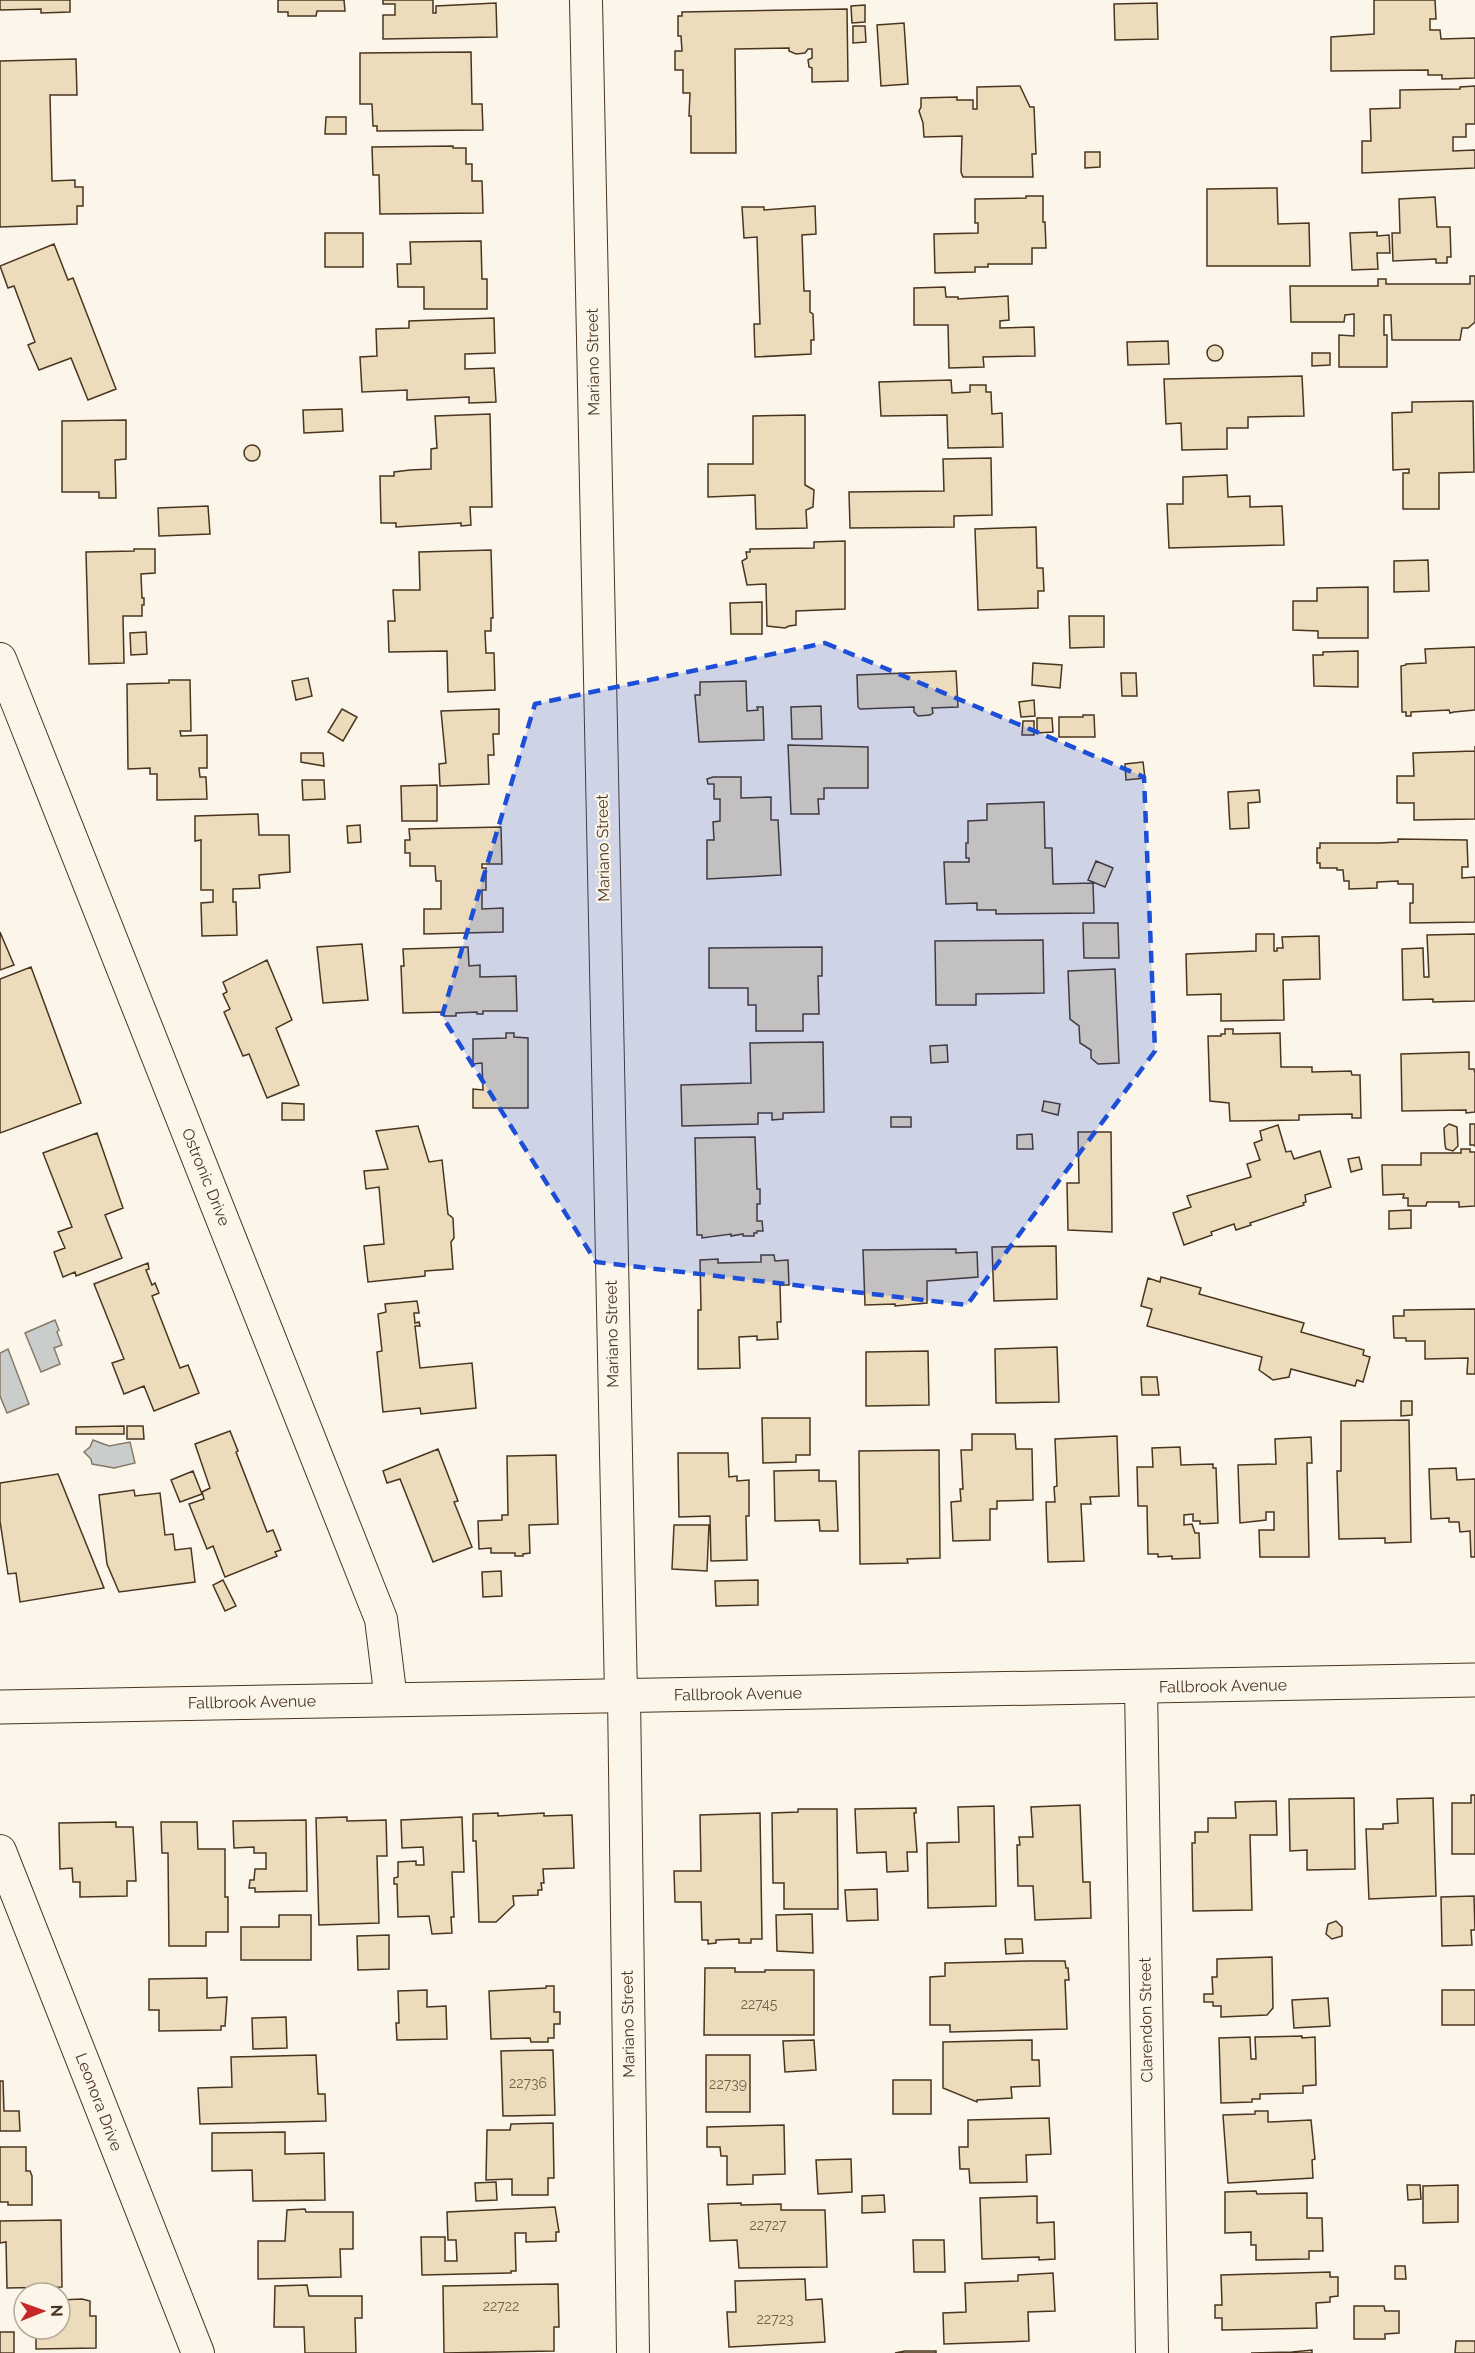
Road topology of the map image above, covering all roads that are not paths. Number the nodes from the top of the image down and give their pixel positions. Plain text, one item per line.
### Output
1 (586, 0) edge
2 (0, 659) edge
3 (1475, 1680) edge
4 (1140, 1687) junction
5 (622, 1695) junction
6 (391, 1700) junction
7 (0, 1707) edge
8 (0, 1851) edge
9 (198, 2353) edge
10 (633, 2353) edge
11 (1152, 2353) edge

1 - 5 street, Mariano Street
2 - 6 street, Ostronic Drive
3 - 4 main road, Fallbrook Avenue
4 - 5 main road, Fallbrook Avenue
4 - 11 street, Clarendon Street
5 - 6 main road, Fallbrook Avenue
5 - 10 street, Mariano Street
6 - 7 main road, Fallbrook Avenue
8 - 9 street, Leonora Drive

